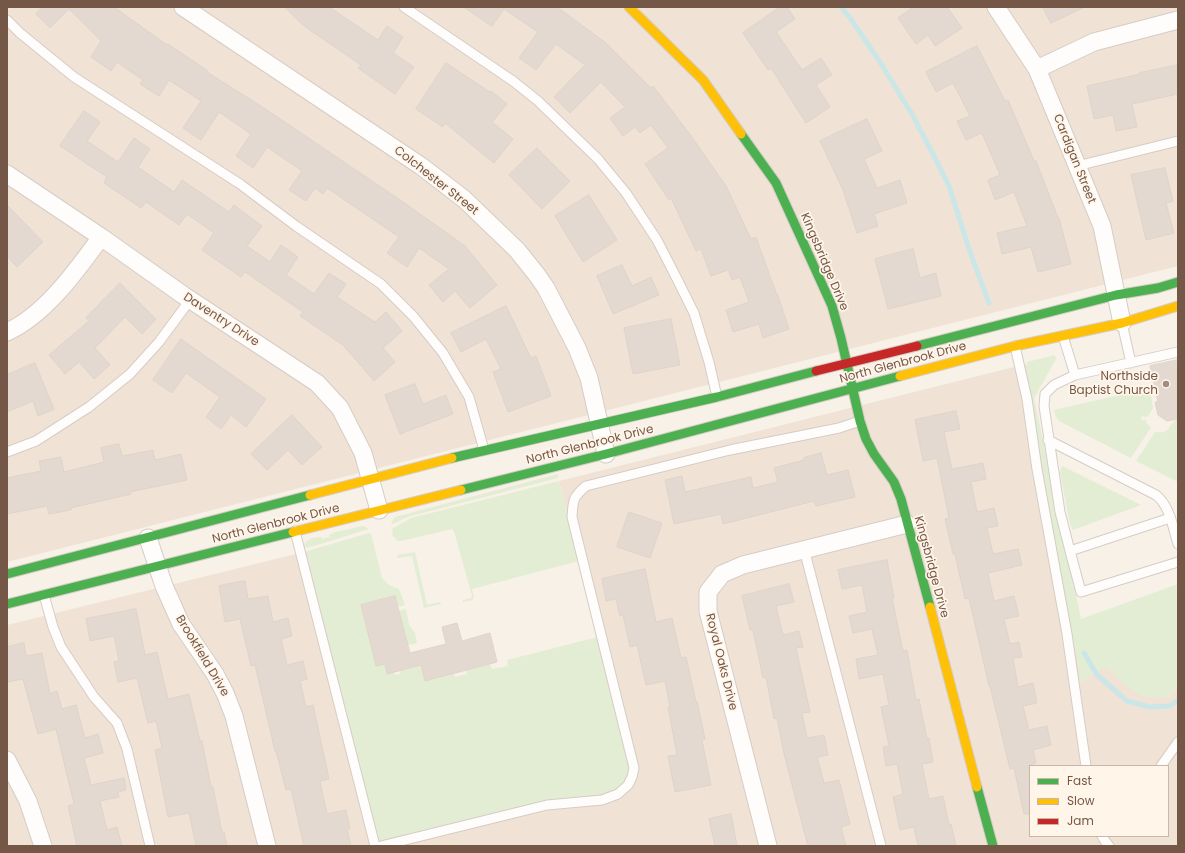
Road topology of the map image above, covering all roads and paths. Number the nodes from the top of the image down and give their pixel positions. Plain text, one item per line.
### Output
1 (183, 7) edge
2 (404, 7) edge
3 (629, 7) edge
4 (996, 7) edge
5 (7, 20) edge
6 (1178, 20) edge
7 (1037, 69) junction
8 (1178, 142) edge
9 (1077, 166) junction
10 (7, 174) edge
11 (101, 237) junction
12 (1178, 282) edge
13 (1116, 295) junction
14 (190, 300) junction
15 (1178, 306) edge
16 (1122, 323) junction
17 (7, 332) edge
18 (1062, 336) junction
19 (1015, 346) junction
20 (1178, 352) edge
21 (847, 362) junction
22 (1131, 363) junction
23 (1076, 375) junction
24 (853, 389) junction
25 (717, 397) junction
26 (860, 421) junction
27 (599, 425) junction
28 (1048, 440) junction
29 (484, 450) junction
30 (7, 452) edge
31 (606, 454) junction
32 (371, 478) junction
33 (379, 510) junction
34 (1170, 518) junction
35 (907, 524) junction
36 (295, 531) junction
37 (148, 538) junction
38 (1178, 544) edge
39 (804, 550) junction
40 (1070, 551) junction
41 (1178, 562) edge
42 (158, 565) junction
43 (7, 574) edge
44 (44, 595) junction
45 (7, 604) edge
46 (1178, 742) edge
47 (7, 760) edge
48 (1086, 765) edge
49 (1162, 765) edge
50 (43, 846) edge
51 (150, 846) edge
52 (267, 846) edge
53 (375, 846) edge
54 (381, 846) edge
55 (768, 846) edge
56 (881, 846) edge
57 (993, 846) edge

1 - 27 street, Colchester Street
2 - 25 lane
3 - 21 main road, Kingsbridge Drive
4 - 7 street, Cardigan Street
5 - 29 lane
6 - 7 street
7 - 9 street, Cardigan Street
8 - 9 lane
9 - 13 street, Cardigan Street
10 - 11 street, Daventry Drive
11 - 14 street, Daventry Drive
11 - 17 street
12 - 13 main road, North Glenbrook Drive
13 - 16 street, Cardigan Street
13 - 21 main road, North Glenbrook Drive
14 - 30 lane
14 - 32 street, Daventry Drive
15 - 16 main road, North Glenbrook Drive
16 - 18 main road, North Glenbrook Drive
16 - 22 lane
18 - 19 main road, North Glenbrook Drive
18 - 23 lane
19 - 24 main road, North Glenbrook Drive
19 - 48 lane
20 - 22 lane
21 - 24 main road, Kingsbridge Drive
21 - 25 main road, North Glenbrook Drive
22 - 23 lane
23 - 28 lane
24 - 26 main road, Kingsbridge Drive
24 - 31 main road, North Glenbrook Drive
25 - 27 main road, North Glenbrook Drive
26 - 35 main road, Kingsbridge Drive
26 - 54 lane
27 - 29 main road, North Glenbrook Drive
27 - 31 street, Colchester Street
28 - 34 lane
28 - 40 lane
29 - 32 main road, North Glenbrook Drive
31 - 33 main road, North Glenbrook Drive
32 - 33 street, Daventry Drive
32 - 37 main road, North Glenbrook Drive
33 - 36 main road, North Glenbrook Drive
34 - 38 lane
34 - 40 lane
35 - 39 street, Royal Oaks Drive
35 - 57 main road, Kingsbridge Drive
36 - 42 main road, North Glenbrook Drive
36 - 53 lane
37 - 42 street, Brookfield Drive
37 - 43 main road, North Glenbrook Drive
39 - 55 street, Royal Oaks Drive
39 - 56 lane
40 - 41 lane
42 - 44 main road, North Glenbrook Drive
42 - 52 street, Brookfield Drive
44 - 45 main road, North Glenbrook Drive
44 - 51 lane
46 - 49 lane
47 - 50 street

